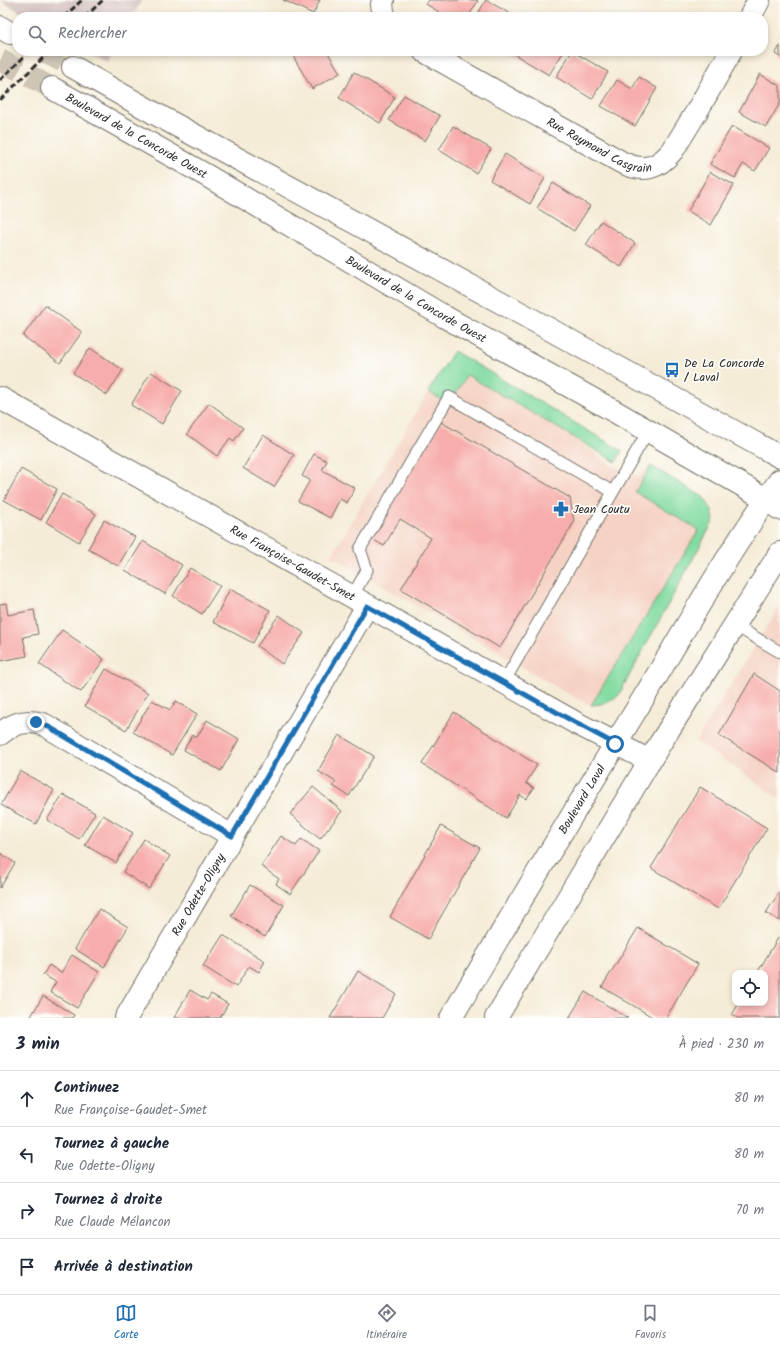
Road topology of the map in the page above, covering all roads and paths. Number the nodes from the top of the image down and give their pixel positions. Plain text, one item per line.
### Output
1 (383, 0) edge
2 (759, 0) edge
3 (383, 12) edge
4 (753, 12) edge
5 (433, 56) edge
6 (728, 56) edge
7 (73, 67) tunnel mouth
8 (52, 88) tunnel mouth
9 (0, 398) edge
10 (648, 431) junction
11 (780, 457) edge
12 (780, 480) edge
13 (613, 492) junction
14 (773, 504) edge
15 (780, 553) edge
16 (359, 602) junction
17 (734, 625) junction
18 (780, 652) edge
19 (504, 682) junction
20 (0, 734) edge
21 (615, 744) junction
22 (650, 761) junction
23 (232, 836) junction
24 (126, 1018) edge
25 (451, 1018) edge
26 (496, 1018) edge

1 - 3 street
2 - 4 street
5 - 6 street, Rue Raymond Casgrain
7 - 11 street
8 - 10 street, Boulevard de la Concorde Ouest
9 - 16 street, Rue Françoise-Gaudet-Smet
10 - 13 lane
10 - 14 street, Boulevard de la Concorde Ouest
12 - 14 street, Boulevard Laval
13 - 16 lane
13 - 19 lane
14 - 21 street, Boulevard Laval
15 - 17 street
16 - 19 street, Rue Françoise-Gaudet-Smet
16 - 23 street, Rue Odette-Oligny
17 - 18 lane
17 - 22 street
19 - 21 street, Rue Françoise-Gaudet-Smet
20 - 23 street
21 - 22 street, Rue Françoise-Gaudet-Smet
21 - 25 street, Boulevard Laval
22 - 26 street
23 - 24 street, Rue Odette-Oligny

